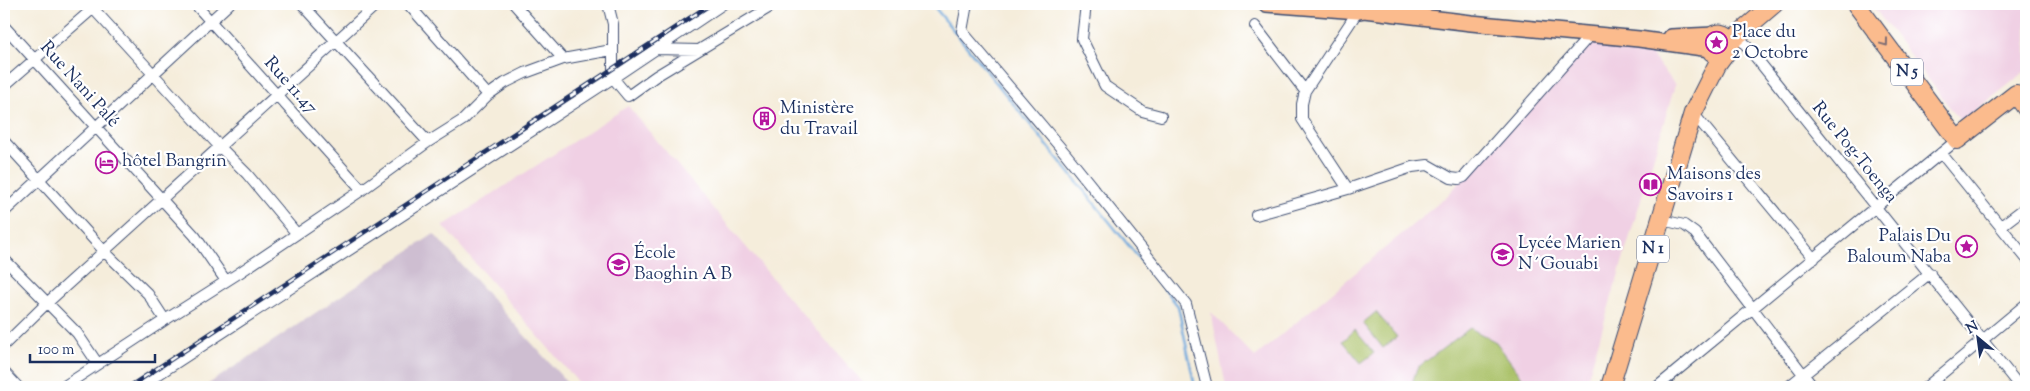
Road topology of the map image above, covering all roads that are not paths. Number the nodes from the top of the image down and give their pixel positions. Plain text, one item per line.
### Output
1 (195, 4) edge
2 (229, 4) edge
3 (302, 4) edge
4 (377, 4) edge
5 (408, 4) edge
6 (514, 4) edge
7 (608, 4) edge
8 (723, 4) edge
9 (775, 4) edge
10 (967, 4) edge
11 (1086, 4) edge
12 (1266, 4) edge
13 (1757, 4) edge
14 (1774, 4) edge
15 (1856, 4) edge
16 (93, 5) edge
17 (1358, 11) junction
18 (211, 20) junction
19 (4, 26) edge
20 (1255, 26) dead end
21 (1591, 34) junction
22 (336, 41) junction
23 (1721, 43) junction
24 (656, 49) junction
25 (612, 50) junction
26 (700, 50) junction
27 (34, 59) junction
28 (563, 60) junction
29 (153, 73) junction
30 (613, 78) junction
31 (4, 86) edge
32 (1305, 92) junction
33 (488, 94) junction
34 (276, 95) junction
35 (2023, 96) edge
36 (1694, 112) junction
37 (1161, 116) dead end
38 (95, 127) junction
39 (1958, 140) junction
40 (4, 141) edge
41 (428, 142) junction
42 (219, 146) junction
43 (1941, 153) junction
44 (38, 179) junction
45 (1348, 189) junction
46 (362, 190) junction
47 (161, 200) junction
48 (2026, 207) edge
49 (1878, 208) junction
50 (4, 212) edge
51 (1256, 215) dead end
52 (1662, 220) junction
53 (2000, 226) junction
54 (297, 234) junction
55 (105, 252) junction
56 (2026, 258) edge
57 (4, 259) edge
58 (1814, 259) junction
59 (1930, 272) junction
60 (226, 281) junction
61 (47, 303) junction
62 (2026, 304) edge
63 (1754, 309) junction
64 (165, 320) junction
65 (1983, 339) junction
66 (4, 345) edge
67 (98, 364) junction
68 (4, 372) edge
69 (1803, 375) junction
70 (18, 387) edge
71 (63, 387) edge
72 (139, 387) edge
73 (1207, 387) edge
74 (1610, 387) edge
75 (1658, 387) edge
76 (1788, 387) edge
77 (1813, 387) edge
78 (1926, 387) edge
79 (2020, 387) edge

1 - 18 street, Rue 11.47
2 - 18 street
3 - 22 street
4 - 22 street
5 - 33 street
6 - 28 street
7 - 25 street
8 - 24 street
9 - 26 street
10 - 73 street
11 - 37 street
12 - 17 main road
13 - 23 highway
14 - 23 highway
15 -> 39 highway, N 5
16 - 27 street
16 - 29 street
17 - 21 main road
17 - 32 street
18 - 29 street
18 - 34 street, Rue 11.47
19 - 27 street, Rue Nani Palé
20 - 32 street
21 - 23 main road
21 - 45 street
22 - 34 street
22 - 41 street
23 - 36 highway, N 1
23 - 49 street, Rue Pog-Toenga
24 - 26 street
24 - 30 street
25 - 28 street
25 - 30 street
26 - 30 street
27 - 31 street
27 - 38 street, Rue Nani Palé
28 - 33 street
29 - 38 street
29 - 42 street
30 - 72 street
32 - 45 street
33 - 41 street
34 - 42 street
34 - 46 street, Rue 11.47
35 - 39 highway
36 - 52 highway, N 1
36 - 58 street
38 - 44 street
38 - 47 street, Rue Nani Palé
39 - 43 street
40 - 44 street
41 - 46 street
42 - 47 street
42 - 54 street
43 - 49 street
43 - 53 street
44 - 50 street
44 - 55 street
45 - 51 street
46 - 54 street
47 - 55 street
47 - 60 street, Rue Nani Palé
48 - 53 street
49 - 58 street
49 - 59 street, Rue Pog-Toenga
52 - 63 street
52 - 74 highway, N 1
53 - 56 street
54 - 60 street
55 - 61 street
55 - 64 street
57 - 61 street
58 - 63 street
59 - 65 street, Rue Pog-Toenga
59 - 69 street
60 - 64 street
61 - 66 street
61 - 67 street
62 - 65 street
63 - 69 street
63 - 75 street
64 - 67 street
65 - 78 street
65 - 79 street, Rue Pog-Toenga
67 - 71 street
68 - 70 street
69 - 76 street
69 - 77 street

